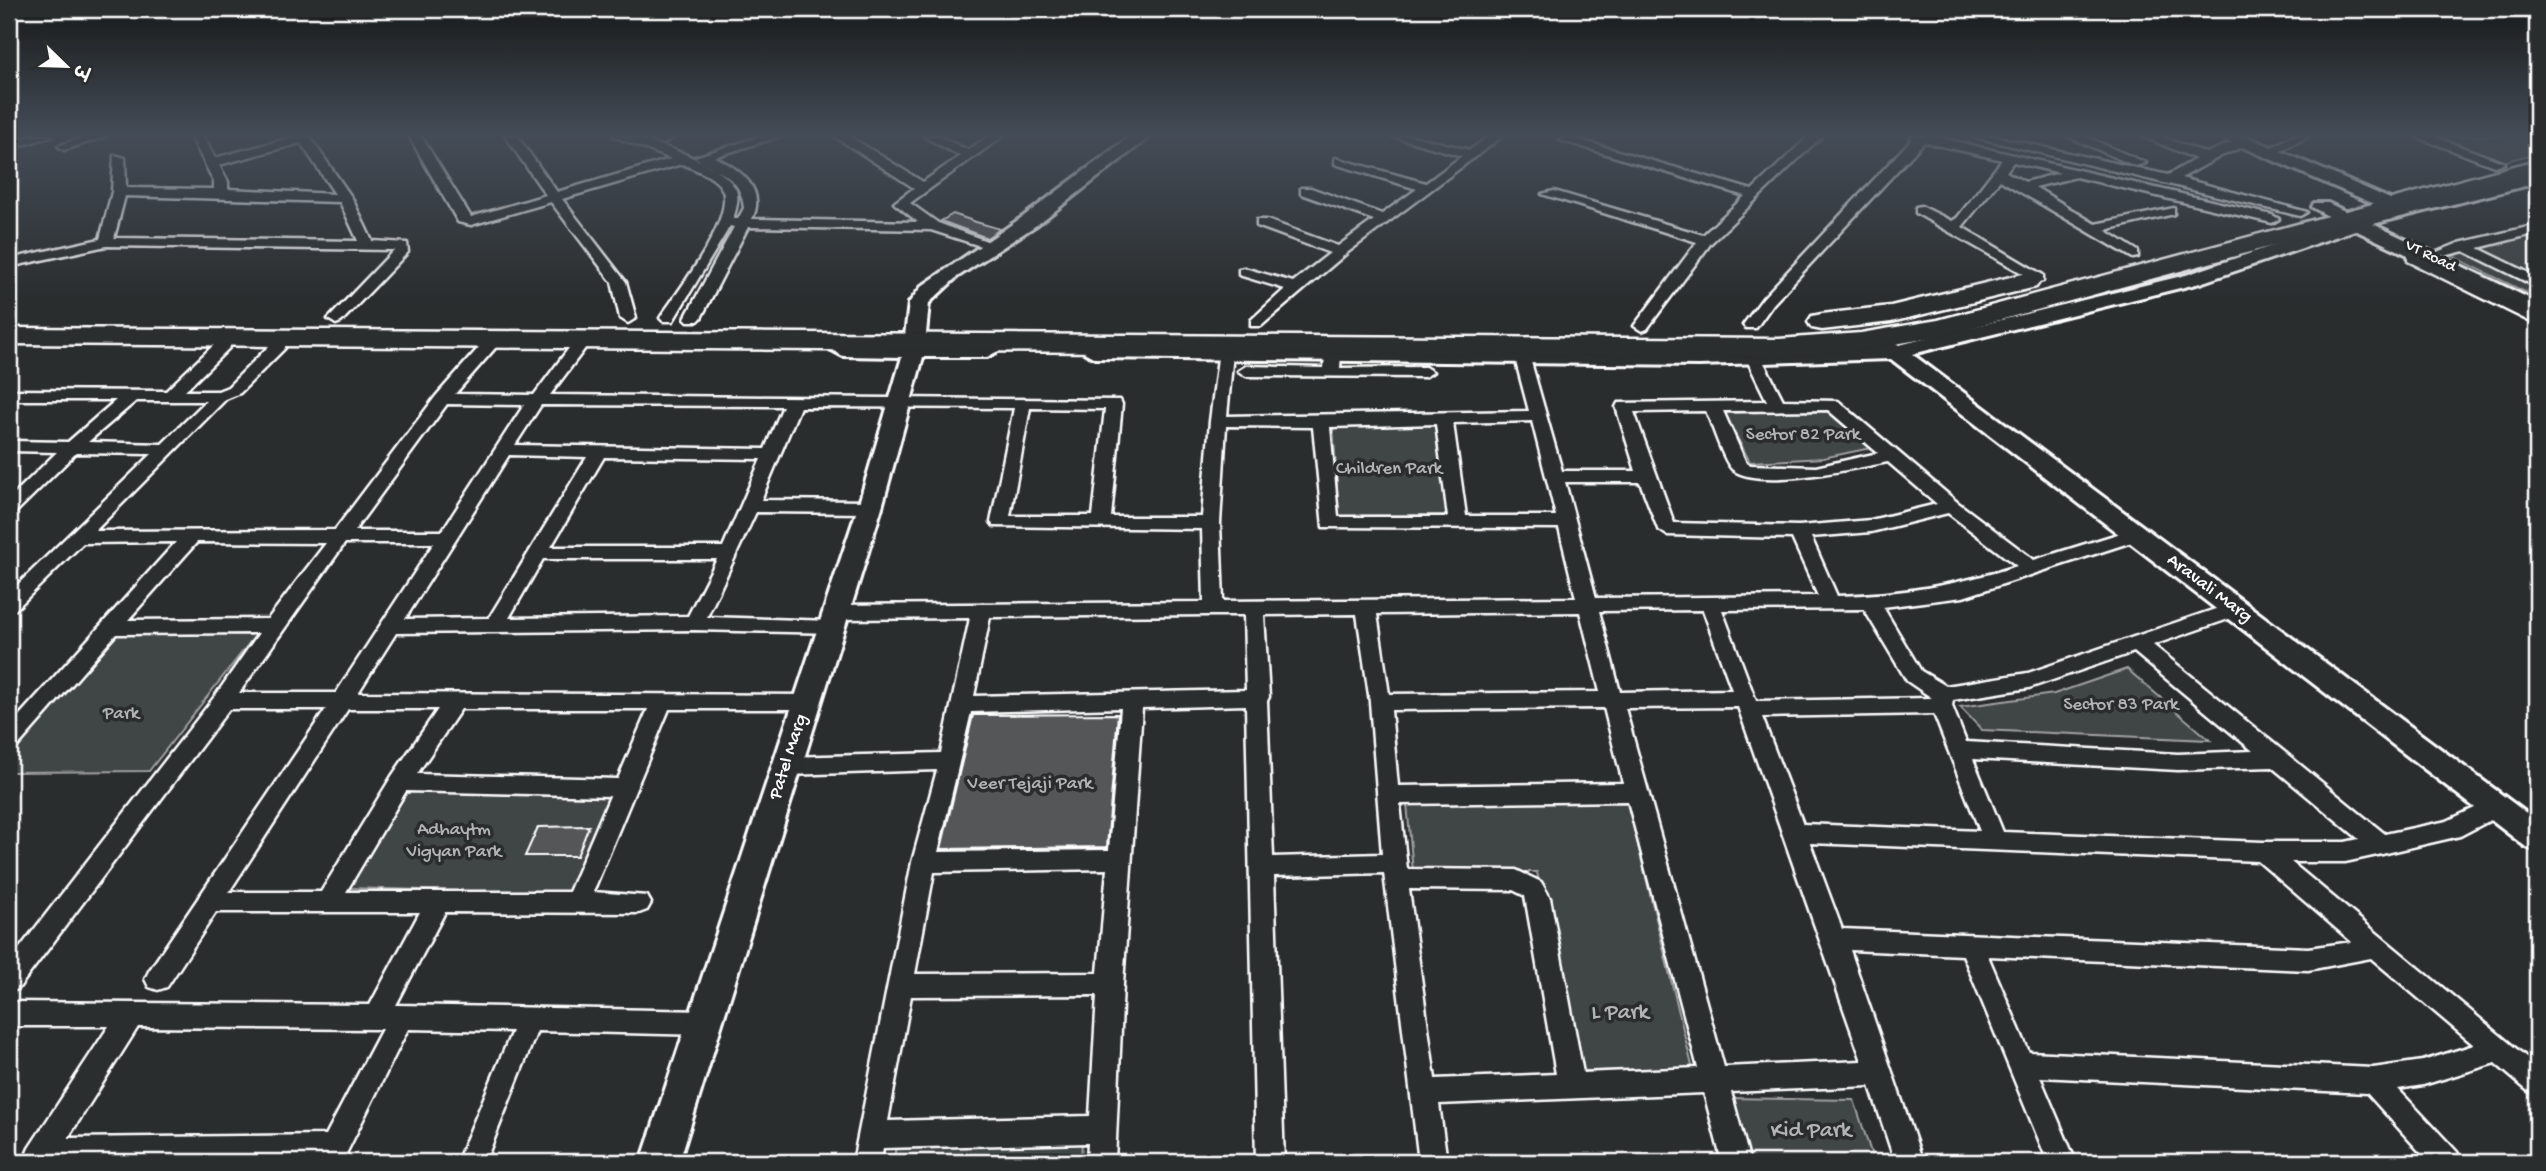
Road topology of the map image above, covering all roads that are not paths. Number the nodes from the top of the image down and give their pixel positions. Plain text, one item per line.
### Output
1 (340, 191) edge
2 (447, 191) edge
3 (550, 191) edge
4 (576, 191) edge
5 (730, 191) edge
6 (749, 191) edge
7 (916, 191) edge
8 (1066, 191) edge
9 (1306, 191) dead end
10 (1425, 191) edge
11 (1740, 191) edge
12 (1756, 191) edge
13 (1873, 191) edge
14 (1985, 191) edge
15 (2031, 191) edge
16 (2151, 191) edge
17 (2243, 191) edge
18 (2325, 191) edge
19 (2413, 191) edge
20 (2435, 191) edge
21 (2460, 191) edge
22 (119, 192) joint
23 (221, 193) joint
24 (1549, 194) dead end
25 (1752, 194) junction
26 (554, 197) junction
27 (345, 198) junction
28 (1921, 210) dead end
29 (2352, 210) junction
30 (2169, 211) dead end
31 (1384, 219) junction
32 (2272, 219) junction
33 (743, 222) junction
34 (726, 223) junction
35 (1262, 223) dead end
36 (933, 226) junction
37 (1952, 227) junction
38 (2092, 229) junction
39 (2536, 231) edge
40 (1706, 240) junction
41 (106, 242) junction
42 (366, 243) junction
43 (993, 246) junction
44 (2464, 246) junction
45 (1338, 251) junction
46 (2434, 253) junction
47 (2133, 254) junction
48 (9, 263) edge
49 (1244, 272) dead end
50 (2038, 278) junction
51 (2537, 284) edge
52 (1293, 287) junction
53 (2537, 298) edge
54 (2537, 310) edge
55 (9, 315) edge
56 (628, 318) junction
57 (680, 318) junction
58 (337, 319) junction
59 (2537, 320) edge
60 (1256, 323) junction
61 (1642, 326) junction
62 (1752, 326) junction
63 (9, 336) edge
64 (915, 337) junction
65 (491, 342) junction
66 (9, 343) edge
67 (224, 344) junction
68 (279, 345) junction
69 (1888, 346) junction
70 (578, 347) junction
71 (1225, 354) junction
72 (1523, 358) junction
73 (1754, 358) junction
74 (1332, 364) junction
75 (1246, 371) dead end
76 (1425, 372) dead end
77 (9, 395) edge
78 (172, 395) junction
79 (219, 396) junction
80 (130, 397) junction
81 (538, 399) junction
82 (442, 400) junction
83 (793, 403) junction
84 (1023, 403) junction
85 (901, 404) junction
86 (1778, 406) junction
87 (1713, 408) junction
88 (1540, 416) junction
89 (1444, 418) junction
90 (1218, 421) junction
91 (1321, 422) junction
92 (9, 446) edge
93 (72, 447) junction
94 (166, 449) junction
95 (504, 450) junction
96 (598, 452) junction
97 (770, 454) junction
98 (1889, 456) junction
99 (1647, 476) junction
100 (1555, 477) junction
101 (751, 506) junction
102 (1951, 506) junction
103 (870, 507) junction
104 (9, 509) edge
105 (1565, 522) junction
106 (1101, 523) junction
107 (1211, 523) junction
108 (1458, 523) junction
109 (1799, 532) junction
110 (2137, 534) junction
111 (192, 536) junction
112 (341, 536) junction
113 (78, 537) junction
114 (447, 537) junction
115 (536, 552) junction
116 (730, 553) junction
117 (2033, 569) junction
118 (1870, 602) junction
119 (1831, 603) junction
120 (9, 604) edge
121 (1711, 606) junction
122 (1586, 607) junction
123 (1366, 609) junction
124 (2236, 609) junction
125 (1214, 610) junction
126 (1254, 610) junction
127 (981, 612) junction
128 (834, 620) junction
129 (694, 623) junction
130 (494, 625) junction
131 (274, 626) junction
132 (391, 626) junction
133 (111, 627) junction
134 (2137, 643) junction
135 (1259, 697) junction
136 (1132, 700) junction
137 (1942, 700) junction
138 (223, 701) junction
139 (343, 701) junction
140 (455, 701) junction
141 (807, 701) junction
142 (1612, 701) junction
143 (661, 702) junction
144 (1380, 702) junction
145 (961, 704) junction
146 (1745, 704) junction
147 (9, 741) edge
148 (1959, 750) junction
149 (2277, 758) junction
150 (950, 761) junction
151 (786, 765) junction
152 (400, 782) junction
153 (627, 788) junction
154 (1637, 792) junction
155 (1389, 795) junction
156 (2496, 807) junction
157 (1792, 834) junction
158 (2537, 838) edge
159 (1995, 840) junction
160 (2382, 845) junction
161 (2263, 852) junction
162 (1120, 859) junction
163 (924, 862) junction
164 (1263, 867) junction
165 (1395, 871) junction
166 (328, 901) junction
167 (208, 902) junction
168 (577, 902) junction
169 (639, 903) dead end
170 (437, 904) junction
171 (1833, 939) junction
172 (1970, 943) junction
173 (2372, 946) junction
174 (158, 979) dead end
175 (9, 981) edge
176 (1110, 984) junction
177 (899, 985) junction
178 (9, 1014) edge
179 (132, 1014) junction
180 (389, 1017) junction
181 (529, 1020) junction
182 (706, 1023) junction
183 (2500, 1049) junction
184 (2023, 1064) junction
185 (1878, 1073) junction
186 (2374, 1081) junction
187 (1713, 1082) junction
188 (2537, 1082) edge
189 (1572, 1088) junction
190 (1423, 1092) junction
191 (1104, 1129) junction
192 (870, 1149) edge
193 (330, 1155) edge
194 (40, 1157) edge
195 (471, 1162) edge
196 (660, 1162) edge
197 (1101, 1162) edge
198 (1270, 1162) edge
199 (1433, 1162) edge
200 (1736, 1162) edge
201 (1909, 1162) edge
202 (2062, 1162) edge
203 (2447, 1162) edge

1 - 27 street
2 - 26 street
3 - 26 street
4 - 26 street
5 - 34 street
6 - 33 street
7 - 36 street
8 - 43 street, Patel Marg
9 - 31 street
10 - 31 street
11 - 25 street
12 - 25 street
13 - 62 street
14 - 37 street
15 - 38 street
16 - 32 street
17 - 29 street
18 - 29 street, VT Road
19 - 29 highway
20 - 29 highway
21 - 29 street
22 - 23 street
22 - 41 street
23 - 27 street
24 - 40 street
25 - 40 street
26 - 56 street
27 - 42 street
28 - 37 street
29 - 32 highway
29 - 46 street, VT Road
29 - 69 highway
30 - 38 street
31 - 45 street
32 - 47 highway
33 - 34 street
33 - 36 street
33 - 57 street
34 - 57 street
35 - 45 street
36 - 43 street
37 - 50 street
38 - 47 street
39 - 44 street
40 - 61 street
41 - 42 street
41 - 48 street
42 - 58 street
43 - 64 street, Patel Marg
44 - 46 street
44 - 51 street
45 - 52 street
46 - 53 street, VT Road
46 - 54 street, VT Road
46 - 59 street
47 - 50 highway
49 - 52 street
50 - 62 highway
52 - 60 street
55 - 58 highway
56 - 57 highway
56 - 58 highway
57 - 64 highway
60 - 61 highway
60 - 64 highway
61 - 62 highway
63 - 65 highway
64 - 65 highway
64 - 69 highway
64 - 70 street
64 - 71 street
64 - 85 street, Patel Marg
65 - 68 street
65 - 70 street
65 - 82 street
66 - 67 street
67 - 68 street
67 - 78 street
68 - 79 street
69 - 73 street
69 - 110 street, Aravali Marg
70 - 81 street
71 - 74 street
71 - 90 street
72 - 73 street
72 - 74 street
72 - 88 street
73 - 86 street
74 - 75 street
74 - 76 street
77 - 80 street
78 - 79 street
78 - 80 street
79 - 94 street
80 - 93 street
81 - 82 street
81 - 83 street
81 - 95 street
82 - 112 street
83 - 85 street
83 - 97 street
84 - 85 street
84 - 106 street
84 - 106 street
85 - 103 street, Patel Marg
86 - 87 street
86 - 98 street
87 - 98 street
87 - 99 street
88 - 89 street
88 - 100 street
89 - 91 street
89 - 108 street
90 - 91 street
90 - 107 street
91 - 108 street
92 - 93 street
93 - 94 street
93 - 104 street
94 - 113 street
95 - 96 street
95 - 114 street
96 - 97 street
96 - 115 street
97 - 101 street
98 - 102 street
99 - 100 street
99 - 109 street
100 - 105 street
101 - 103 street
101 - 116 street
102 - 109 street
102 - 117 street
103 - 128 street, Patel Marg
105 - 108 street
105 - 122 street
106 - 107 street
107 - 125 street
109 - 119 street
110 - 117 street
110 - 124 street, Aravali Marg
111 - 112 street
111 - 113 street
111 - 133 street
112 - 114 street
112 - 131 street
113 - 120 street
114 - 132 street
115 - 116 street
115 - 130 street
116 - 129 street
117 - 118 street
118 - 119 street
118 - 137 street
119 - 121 street
121 - 122 street
121 - 146 street
122 - 123 street
122 - 142 street
123 - 126 street
123 - 144 street
124 - 134 street
124 - 156 street, Aravali Marg
125 - 126 street
125 - 127 street
126 - 135 street
127 - 128 street
127 - 145 street
128 - 129 street
128 - 141 street, Patel Marg
129 - 130 street
130 - 132 street
131 - 133 street
131 - 138 street
132 - 139 street
133 - 147 street
134 - 137 street
134 - 149 street
135 - 136 street
135 - 164 street
136 - 145 street
136 - 162 street
137 - 146 street
137 - 148 street
138 - 139 street
138 - 175 street
139 - 140 street
139 - 167 street
140 - 143 street
140 - 152 street
141 - 143 street
141 - 151 street, Patel Marg
142 - 144 street
142 - 146 street
142 - 154 street
143 - 153 street
144 - 155 street
145 - 150 street
146 - 157 street
148 - 149 street
148 - 159 street
149 - 160 street
150 - 151 street
150 - 163 street
151 - 182 street, Patel Marg
152 - 153 street
152 - 166 street
153 - 168 street
154 - 155 street
154 - 187 street
155 - 165 street
156 - 158 street, Aravali Marg
156 - 160 street
157 - 159 street
157 - 171 street
159 - 161 street
160 - 161 street
161 - 173 street
162 - 163 street
162 - 176 street
163 - 177 street
164 - 165 street
164 - 198 street
165 - 189 street
165 - 190 street
166 - 167 street
166 - 170 street
167 - 174 street
168 - 169 street
168 - 170 street
170 - 180 street
171 - 172 street
171 - 185 street
172 - 173 street
172 - 184 street
173 - 183 street
176 - 177 street
176 - 191 street
177 - 192 street
178 - 179 street
179 - 180 street
179 - 194 street
180 - 181 street
180 - 193 street
181 - 182 street
181 - 195 street
182 - 196 street, Patel Marg
183 - 186 street
183 - 188 street
184 - 186 street
184 - 202 street
185 - 187 street
185 - 201 street
186 - 203 street
187 - 189 street
187 - 200 street
189 - 190 street
190 - 199 street
191 - 192 street
191 - 197 street
193 - 194 street

